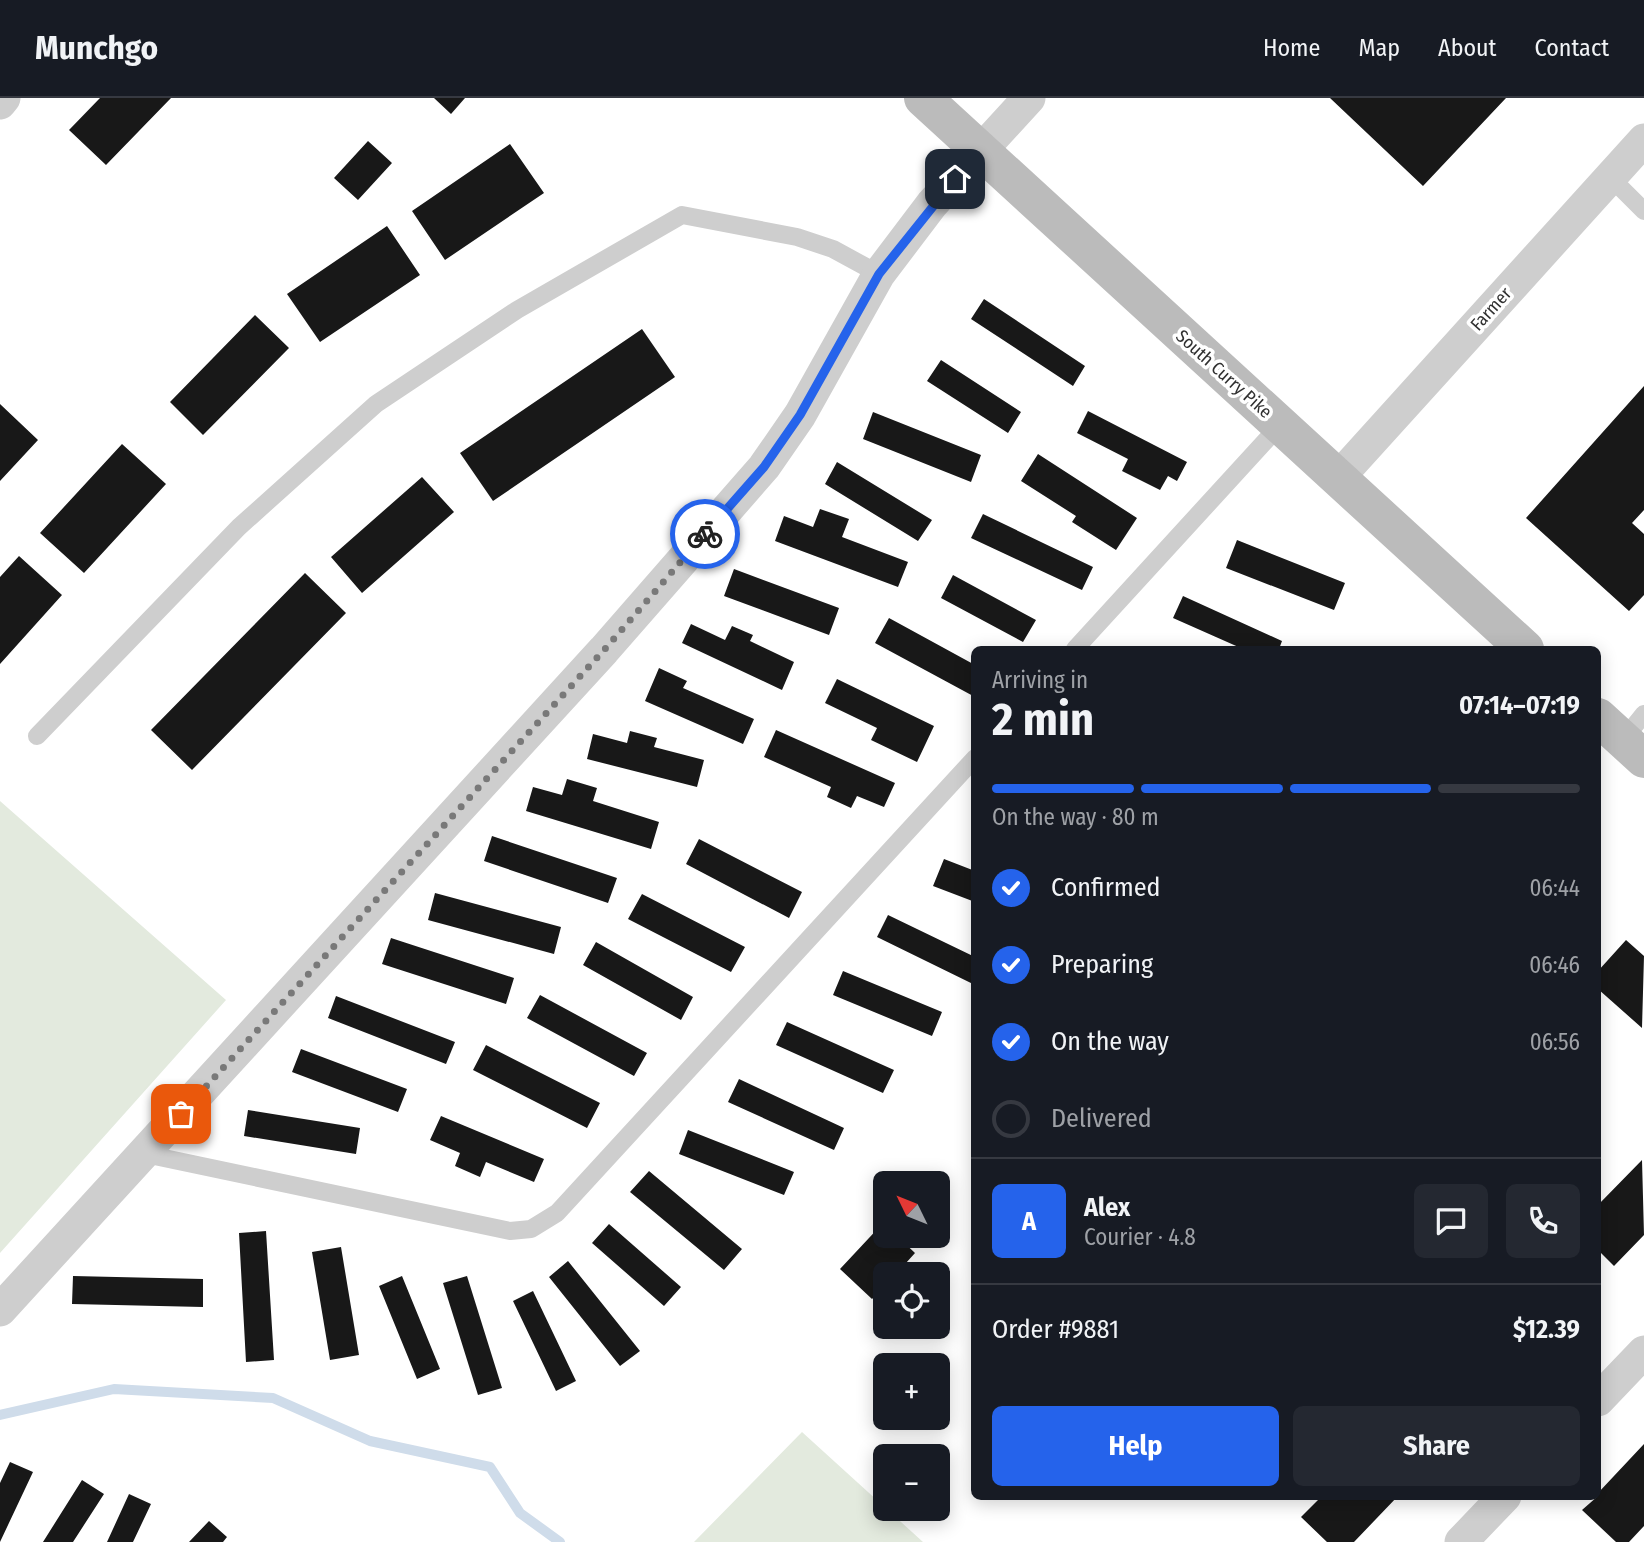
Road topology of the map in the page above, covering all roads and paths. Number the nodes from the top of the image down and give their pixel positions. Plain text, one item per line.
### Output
1 (4, 98) edge
2 (923, 98) edge
3 (1029, 98) edge
4 (0, 103) edge
5 (1644, 140) edge
6 (980, 151) junction
7 (1610, 177) junction
8 (1644, 211) edge
9 (879, 274) junction
10 (1280, 425) junction
11 (1338, 478) junction
12 (1078, 646) edge
13 (1522, 646) edge
14 (37, 736) dead end
15 (971, 762) edge
16 (145, 1154) junction
17 (0, 1310) edge
18 (1644, 1352) edge
19 (1601, 1397) edge
20 (1501, 1500) edge
21 (1461, 1542) edge

1 - 4 street
2 - 6 main road, South Curry Pike
3 - 6 street
5 - 7 street, Farmer
6 - 9 street
6 - 10 main road, South Curry Pike
7 - 8 lane
7 - 11 street, Farmer
9 - 14 lane
9 - 16 street
10 - 11 main road, South Curry Pike
10 - 12 lane
11 - 13 main road, South Curry Pike
15 - 16 lane
16 - 17 street
18 - 19 street
20 - 21 street

